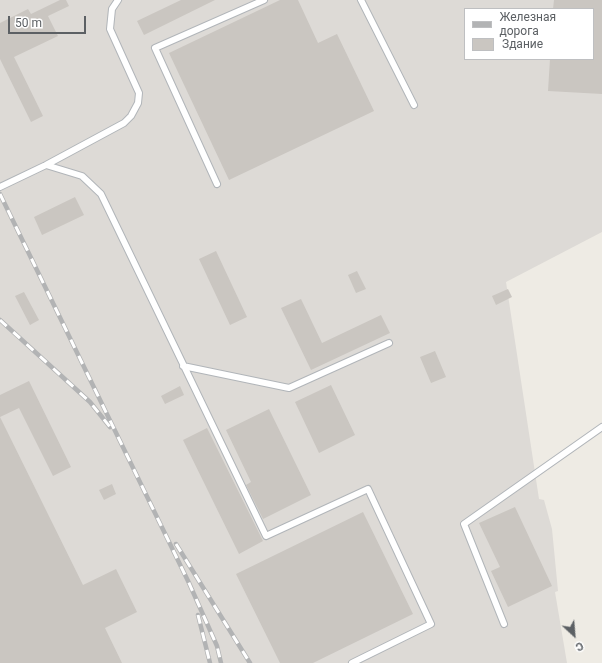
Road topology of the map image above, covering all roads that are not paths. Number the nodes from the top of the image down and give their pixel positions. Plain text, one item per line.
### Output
1 (118, 0) edge
2 (264, 0) edge
3 (362, 0) edge
4 (414, 105) dead end
5 (46, 165) junction
6 (217, 184) dead end
7 (0, 187) edge
8 (389, 343) dead end
9 (183, 366) junction
10 (602, 427) edge
11 (504, 624) dead end
12 (352, 663) edge

1 - 5 lane
2 - 6 lane
3 - 4 lane
5 - 7 lane
5 - 9 lane
8 - 9 lane
9 - 12 lane
10 - 11 lane

